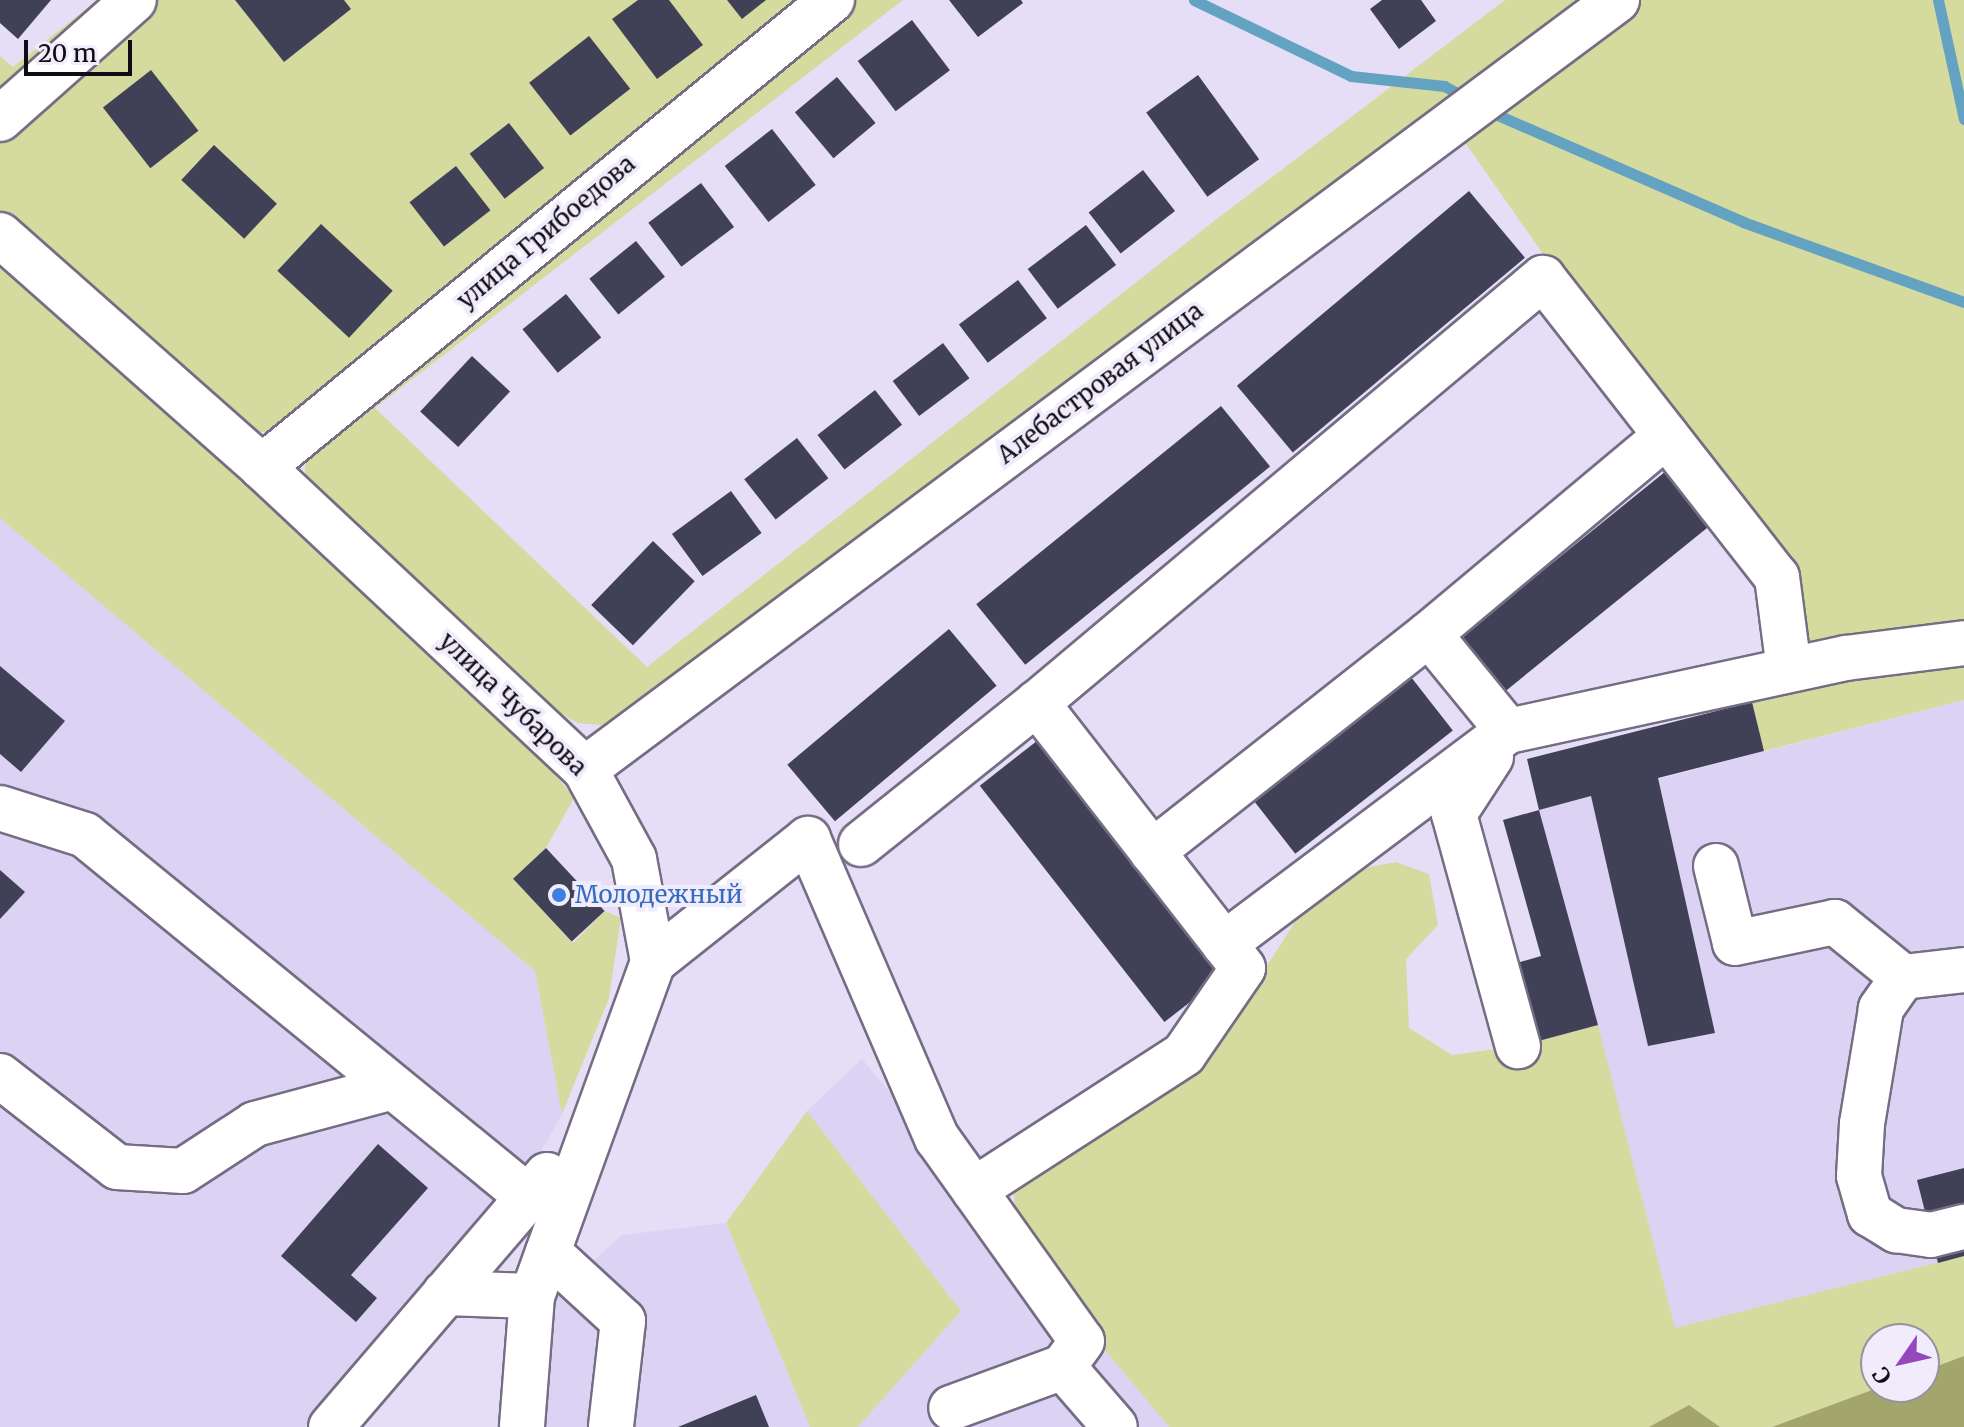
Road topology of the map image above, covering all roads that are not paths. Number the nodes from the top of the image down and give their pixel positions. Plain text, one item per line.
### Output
1 (134, 0) edge
2 (832, 0) edge
3 (1617, 0) edge
4 (0, 119) edge
5 (0, 235) edge
6 (1666, 436) junction
7 (262, 467) junction
8 (1429, 634) junction
9 (1964, 643) edge
10 (1789, 669) junction
11 (1037, 703) junction
12 (1508, 731) junction
13 (585, 769) junction
14 (0, 808) edge
15 (861, 844) dead end
16 (1152, 852) junction
17 (1716, 866) dead end
18 (1224, 944) junction
19 (653, 962) junction
20 (1964, 970) edge
21 (1903, 977) junction
22 (1518, 1046) dead end
23 (0, 1076) edge
24 (393, 1087) junction
25 (598, 1116) junction
26 (974, 1190) junction
27 (528, 1197) junction
28 (1964, 1227) edge
29 (548, 1252) junction
30 (445, 1293) junction
31 (532, 1296) junction
32 (1063, 1367) junction
33 (948, 1406) edge
34 (331, 1427) edge
35 (522, 1427) edge
36 (611, 1427) edge
37 (1115, 1427) edge

1 - 4 street
2 - 7 street, улица Грибоедова
3 - 13 street, Алебастровая улица
5 - 7 street, улица Чубарова
6 - 8 street
6 - 10 street
6 - 11 street
7 - 13 street, улица Чубарова
8 - 12 street
8 - 16 street
9 - 10 street
10 - 12 street
11 - 15 street
11 - 16 street
12 - 18 street
12 - 22 street
13 - 19 street, улица Чубарова
14 - 24 street
16 - 18 street
17 - 21 street
18 - 26 street
19 - 25 street
19 - 26 street
20 - 21 street
21 - 28 street
23 - 24 street
24 - 27 street
25 - 27 street
25 - 29 street
26 - 32 street
27 - 30 street
29 - 31 street
29 - 36 street
30 - 31 street
30 - 34 street
31 - 35 street
32 - 33 street
32 - 37 street

